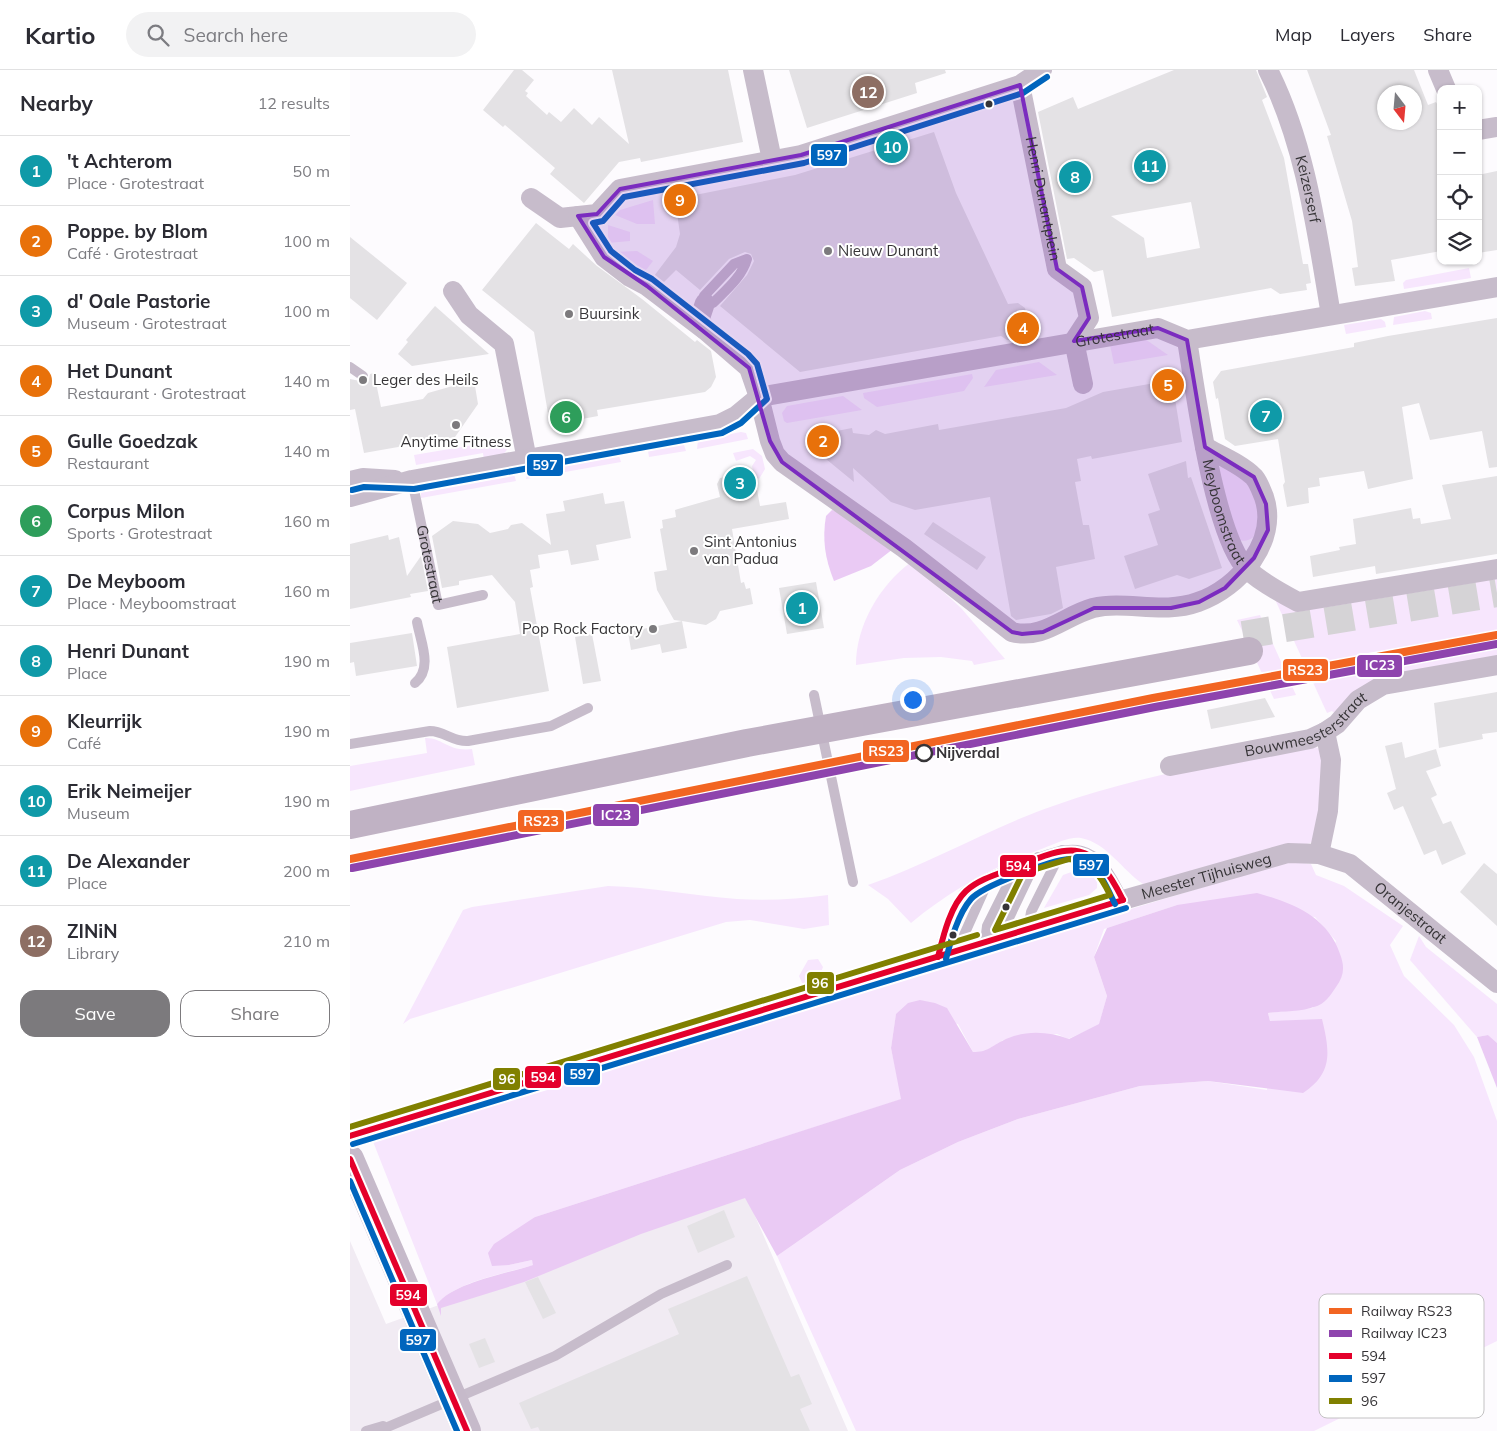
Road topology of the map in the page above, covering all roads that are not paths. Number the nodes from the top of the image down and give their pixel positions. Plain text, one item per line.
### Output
1 (753, 70) edge
2 (1042, 70) edge
3 (1268, 70) edge
4 (1438, 70) edge
5 (1020, 85) junction
6 (1444, 85) edge
7 (1497, 127) edge
8 (1482, 130) edge
9 (772, 160) junction
10 (531, 198) dead end
11 (578, 216) junction
12 (1497, 287) edge
13 (453, 291) dead end
14 (705, 303) junction
15 (1331, 315) junction
16 (705, 330) junction
17 (1187, 340) junction
18 (1074, 342) junction
19 (350, 367) edge
20 (363, 376) dead end
21 (1083, 384) dead end
22 (759, 397) junction
23 (1205, 447) junction
24 (527, 460) junction
25 (412, 480) junction
26 (350, 481) edge
27 (350, 497) edge
28 (1246, 568) junction
29 (1497, 569) edge
30 (483, 595) dead end
31 (417, 622) dead end
32 (1497, 665) edge
33 (415, 683) dead end
34 (814, 695) dead end
35 (588, 708) dead end
36 (1325, 732) junction
37 (350, 744) edge
38 (1170, 766) dead end
39 (350, 810) edge
40 (350, 825) edge
41 (1062, 850) junction
42 (1319, 854) junction
43 (1038, 858) junction
44 (1017, 866) junction
45 (990, 877) junction
46 (854, 882) dead end
47 (1123, 900) junction
48 (1028, 929) junction
49 (1007, 936) junction
50 (985, 942) junction
51 (963, 949) junction
52 (938, 957) junction
53 (1497, 983) edge
54 (350, 1136) edge
55 (350, 1159) edge
56 (727, 1264) dead end
57 (454, 1399) junction
58 (389, 1425) junction
59 (366, 1431) edge
60 (378, 1431) edge
61 (467, 1431) edge

1 - 9 street
2 - 5 street
3 - 15 street, Keizerserf
4 - 6 street
5 - 9 street
5 - 18 street, Henri Dunantplein
7 - 8 street
9 - 11 street
10 - 11 street
11 - 16 street
12 - 15 street
13 - 24 street
14 - 14 lane
14 - 16 street
15 - 17 street
16 - 22 street
17 - 18 street, Grotestraat
17 - 23 street, Meyboomstraat
18 - 21 street
18 - 22 street, Grotestraat
19 - 20 lane
22 - 24 street, Grotestraat
22 - 28 street
23 - 28 street, Meyboomstraat
23 - 28 street, Meyboomstraat
24 - 25 street, Grotestraat
25 - 26 street, Grotestraat
25 - 27 street, Grotestraat
25 - 30 lane, Grotestraat
28 - 29 street
31 - 33 lane
32 - 36 street, Bouwmeesterstraat
34 - 46 lane
35 - 37 lane
36 - 38 street, Bouwmeesterstraat
36 - 42 street
39 - 40 main road
41 - 43 lane
41 - 47 lane
41 - 48 lane
42 - 47 street, Meester Tijhuisweg
42 - 53 street, Oranjestraat
43 - 44 lane
43 - 49 lane
44 - 45 lane
44 - 50 lane
45 - 51 lane
45 - 52 lane
47 - 48 street, Meester Tijhuisweg
48 - 49 street, Meester Tijhuisweg
49 - 50 street, Meester Tijhuisweg
50 - 51 street, Meester Tijhuisweg
51 - 52 street, Meester Tijhuisweg
52 - 54 street, Meester Tijhuisweg
55 - 57 street
56 - 57 lane
57 - 58 lane
57 - 61 street
58 - 59 lane
58 - 60 lane

